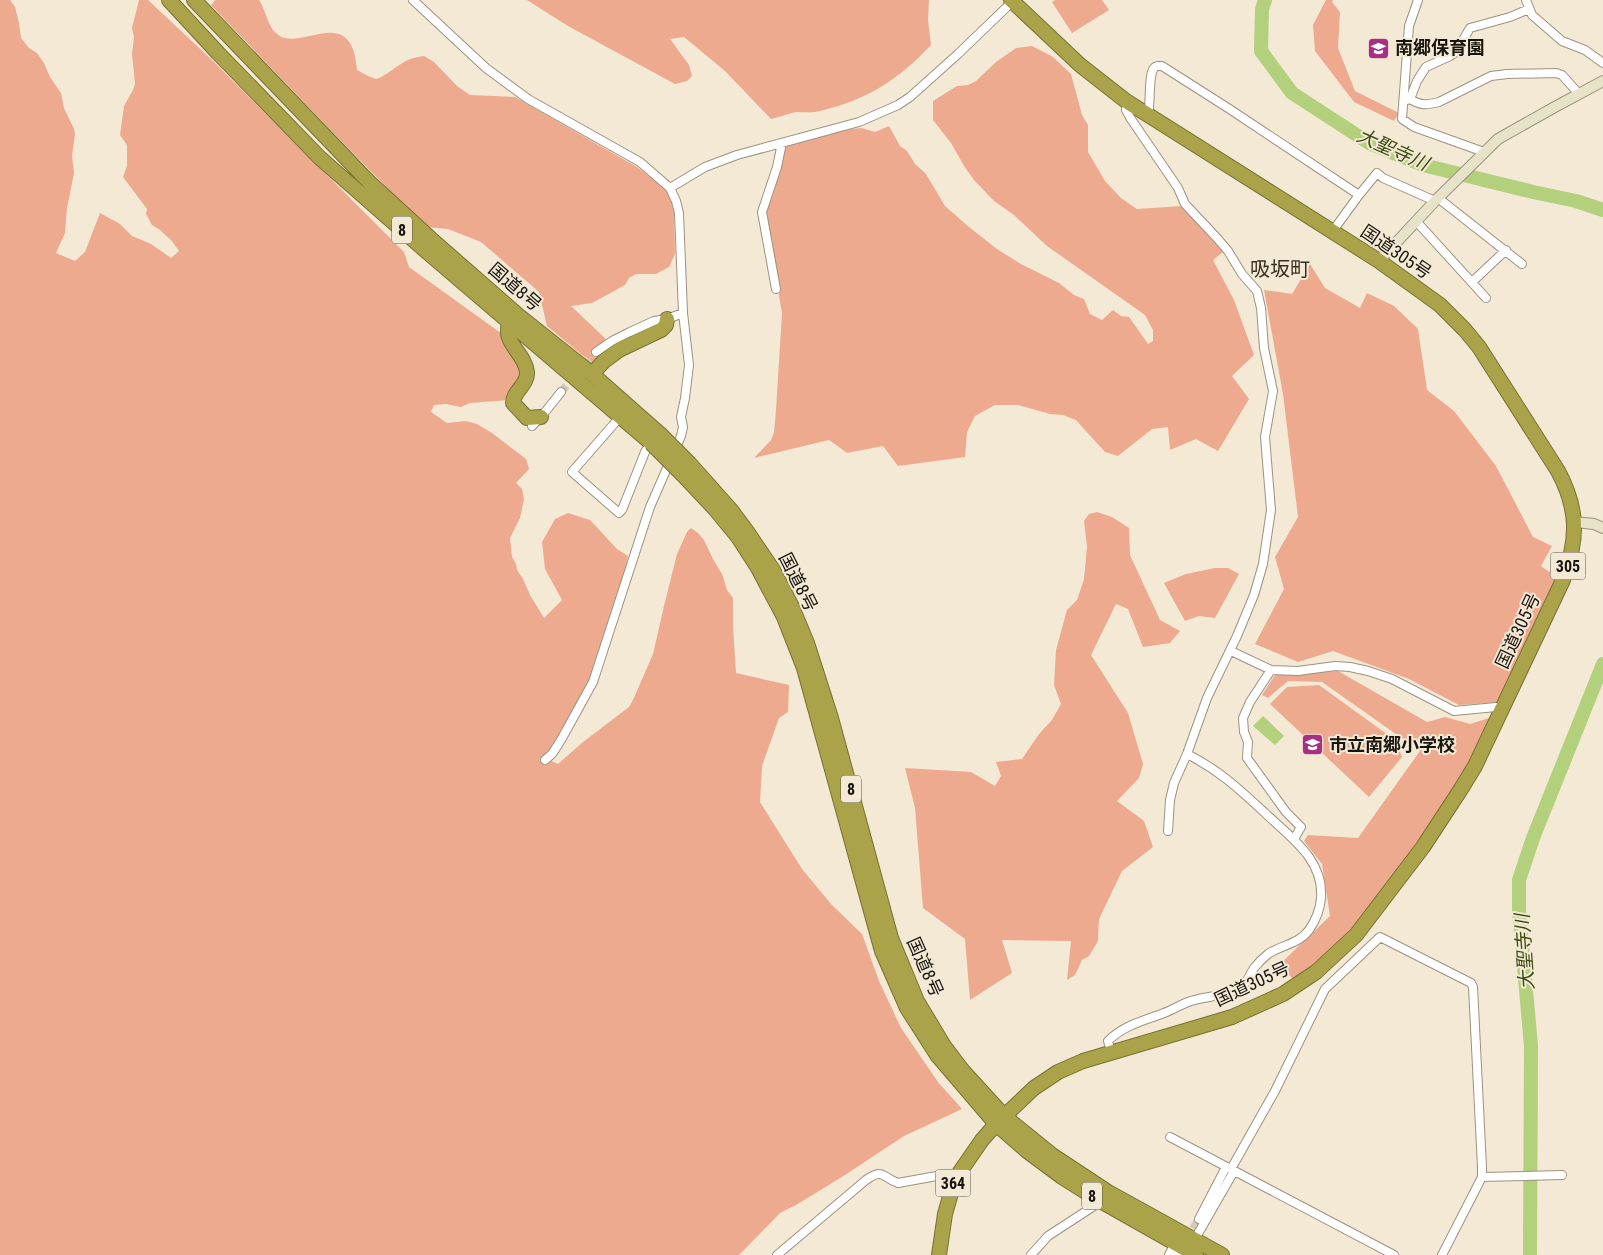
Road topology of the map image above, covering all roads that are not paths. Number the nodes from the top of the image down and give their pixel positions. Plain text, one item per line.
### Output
1 (158, 0) edge
2 (169, 0) edge
3 (194, 0) edge
4 (413, 0) edge
5 (1418, 0) edge
6 (1012, 1) edge
7 (1528, 3) edge
8 (218, 53) junction
9 (1603, 63) edge
10 (1603, 82) edge
11 (1579, 94) junction
12 (1407, 100) junction
13 (1126, 101) junction
14 (1148, 114) junction
15 (782, 143) junction
16 (1484, 152) junction
17 (670, 188) junction
18 (1359, 195) junction
19 (1437, 199) junction
20 (1416, 221) junction
21 (1332, 232) junction
22 (1506, 250) junction
23 (1378, 261) junction
24 (1522, 264) dead end
25 (1472, 282) junction
26 (776, 289) dead end
27 (1486, 298) dead end
28 (684, 313) junction
29 (667, 319) junction
30 (508, 322) junction
31 (596, 352) tunnel mouth
32 (592, 374) junction
33 (561, 392) tunnel mouth
34 (620, 417) junction
35 (536, 421) joint
36 (655, 439) junction
37 (1575, 522) junction
38 (1603, 528) edge
39 (1231, 651) junction
40 (1271, 670) junction
41 (1500, 712) junction
42 (1187, 754) junction
43 (545, 760) dead end
44 (1168, 831) dead end
45 (1294, 839) junction
46 (1111, 1052) junction
47 (1000, 1120) junction
48 (1170, 1137) dead end
49 (1230, 1169) junction
50 (1562, 1175) dead end
51 (1482, 1177) junction
52 (955, 1179) junction
53 (1097, 1199) junction
54 (1199, 1219) tunnel mouth
55 (1183, 1251) edge
56 (777, 1255) edge
57 (939, 1255) edge
58 (1031, 1255) edge
59 (1222, 1255) edge
60 (1394, 1255) edge
61 (1442, 1255) edge

1 - 8 highway
2 - 8 highway, 国道8号 / 8
3 - 32 highway, 国道8号 / 8
4 - 17 street
5 - 12 street
6 - 13 highway, 国道305号 / 305
6 - 15 street
7 - 9 street
7 - 12 street
8 - 30 highway, 国道8号 / 8
10 - 11 street
11 - 12 street
11 - 16 street
12 - 16 street
13 - 14 highway, 国道305号 / 305
13 - 39 street
14 - 18 street
14 - 21 highway, 国道305号 / 305
15 - 17 street
15 - 26 street
16 - 19 street
17 - 28 street
18 - 19 street
18 - 21 street
19 - 20 street
19 - 22 street
20 - 23 street
20 - 25 street
21 - 23 highway, 国道305号 / 305
22 - 24 street
22 - 25 street
23 - 37 highway, 国道305号 / 305
25 - 27 street
28 - 29 street
28 - 43 street
29 - 31 street
29 - 32 highway
30 - 34 highway, 国道8号 / 8
30 - 35 highway
32 - 36 highway, 国道8号 / 8
33 - 35 street
34 - 36 highway, 国道8号 / 8
34 - 36 street
36 - 47 highway, 国道8号 / 8, bridge
37 - 38 street
37 - 41 highway, 国道305号 / 305
39 - 40 street
39 - 42 street
40 - 41 street
40 - 45 street
41 - 46 highway, 国道305号 / 305
42 - 44 street
42 - 45 street
45 - 46 street
46 - 47 highway, 国道305号 / 305
47 - 52 highway, 364
47 - 53 highway, 国道8号 / 8
47 - 55 highway, 国道8号 / 8
48 - 49 street
49 - 51 street
49 - 54 street
49 - 55 street
49 - 60 street
50 - 51 street
51 - 61 street
52 - 56 street
52 - 57 highway, 364
53 - 55 highway, 国道8号 / 8
53 - 58 street
55 - 59 highway, 国道8号 / 8

